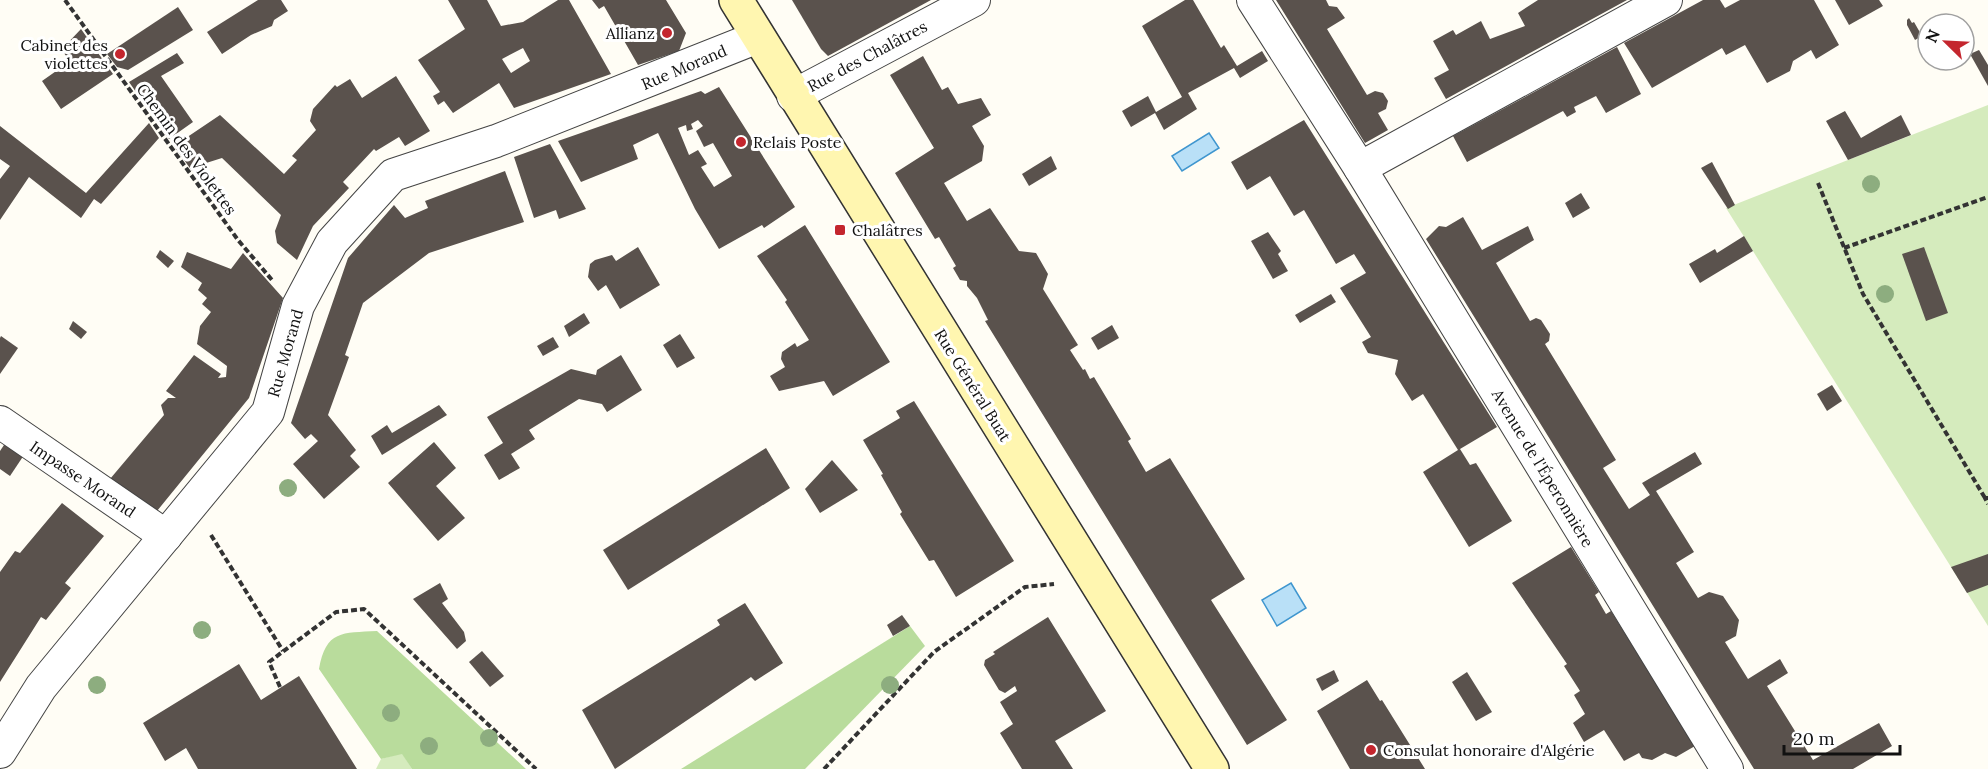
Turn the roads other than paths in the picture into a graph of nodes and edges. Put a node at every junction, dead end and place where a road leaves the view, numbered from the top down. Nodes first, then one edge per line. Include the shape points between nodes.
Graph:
1 (736, 0) edge
2 (974, 0) edge
3 (1253, 0) edge
4 (1666, 0) edge
5 (758, 37) junction
6 (793, 96) junction
7 (1360, 168) junction
8 (0, 422) edge
9 (166, 536) junction
10 (0, 752) edge
11 (1212, 769) edge
12 (1727, 769) edge

1 - 5 main road, Rue Général Buat
2 - 6 street, Rue des Chalâtres
3 - 7 street, Avenue de l'Éperonnière
4 - 7 street
5 - 6 main road, Rue Général Buat
5 - 9 street, Rue Morand via 496,141 393,175 332,242 298,306 268,412
6 - 11 main road, Rue Général Buat
7 - 12 street, Avenue de l'Éperonnière
8 - 9 street, Impasse Morand
9 - 10 street, Rue Morand via 41,687

